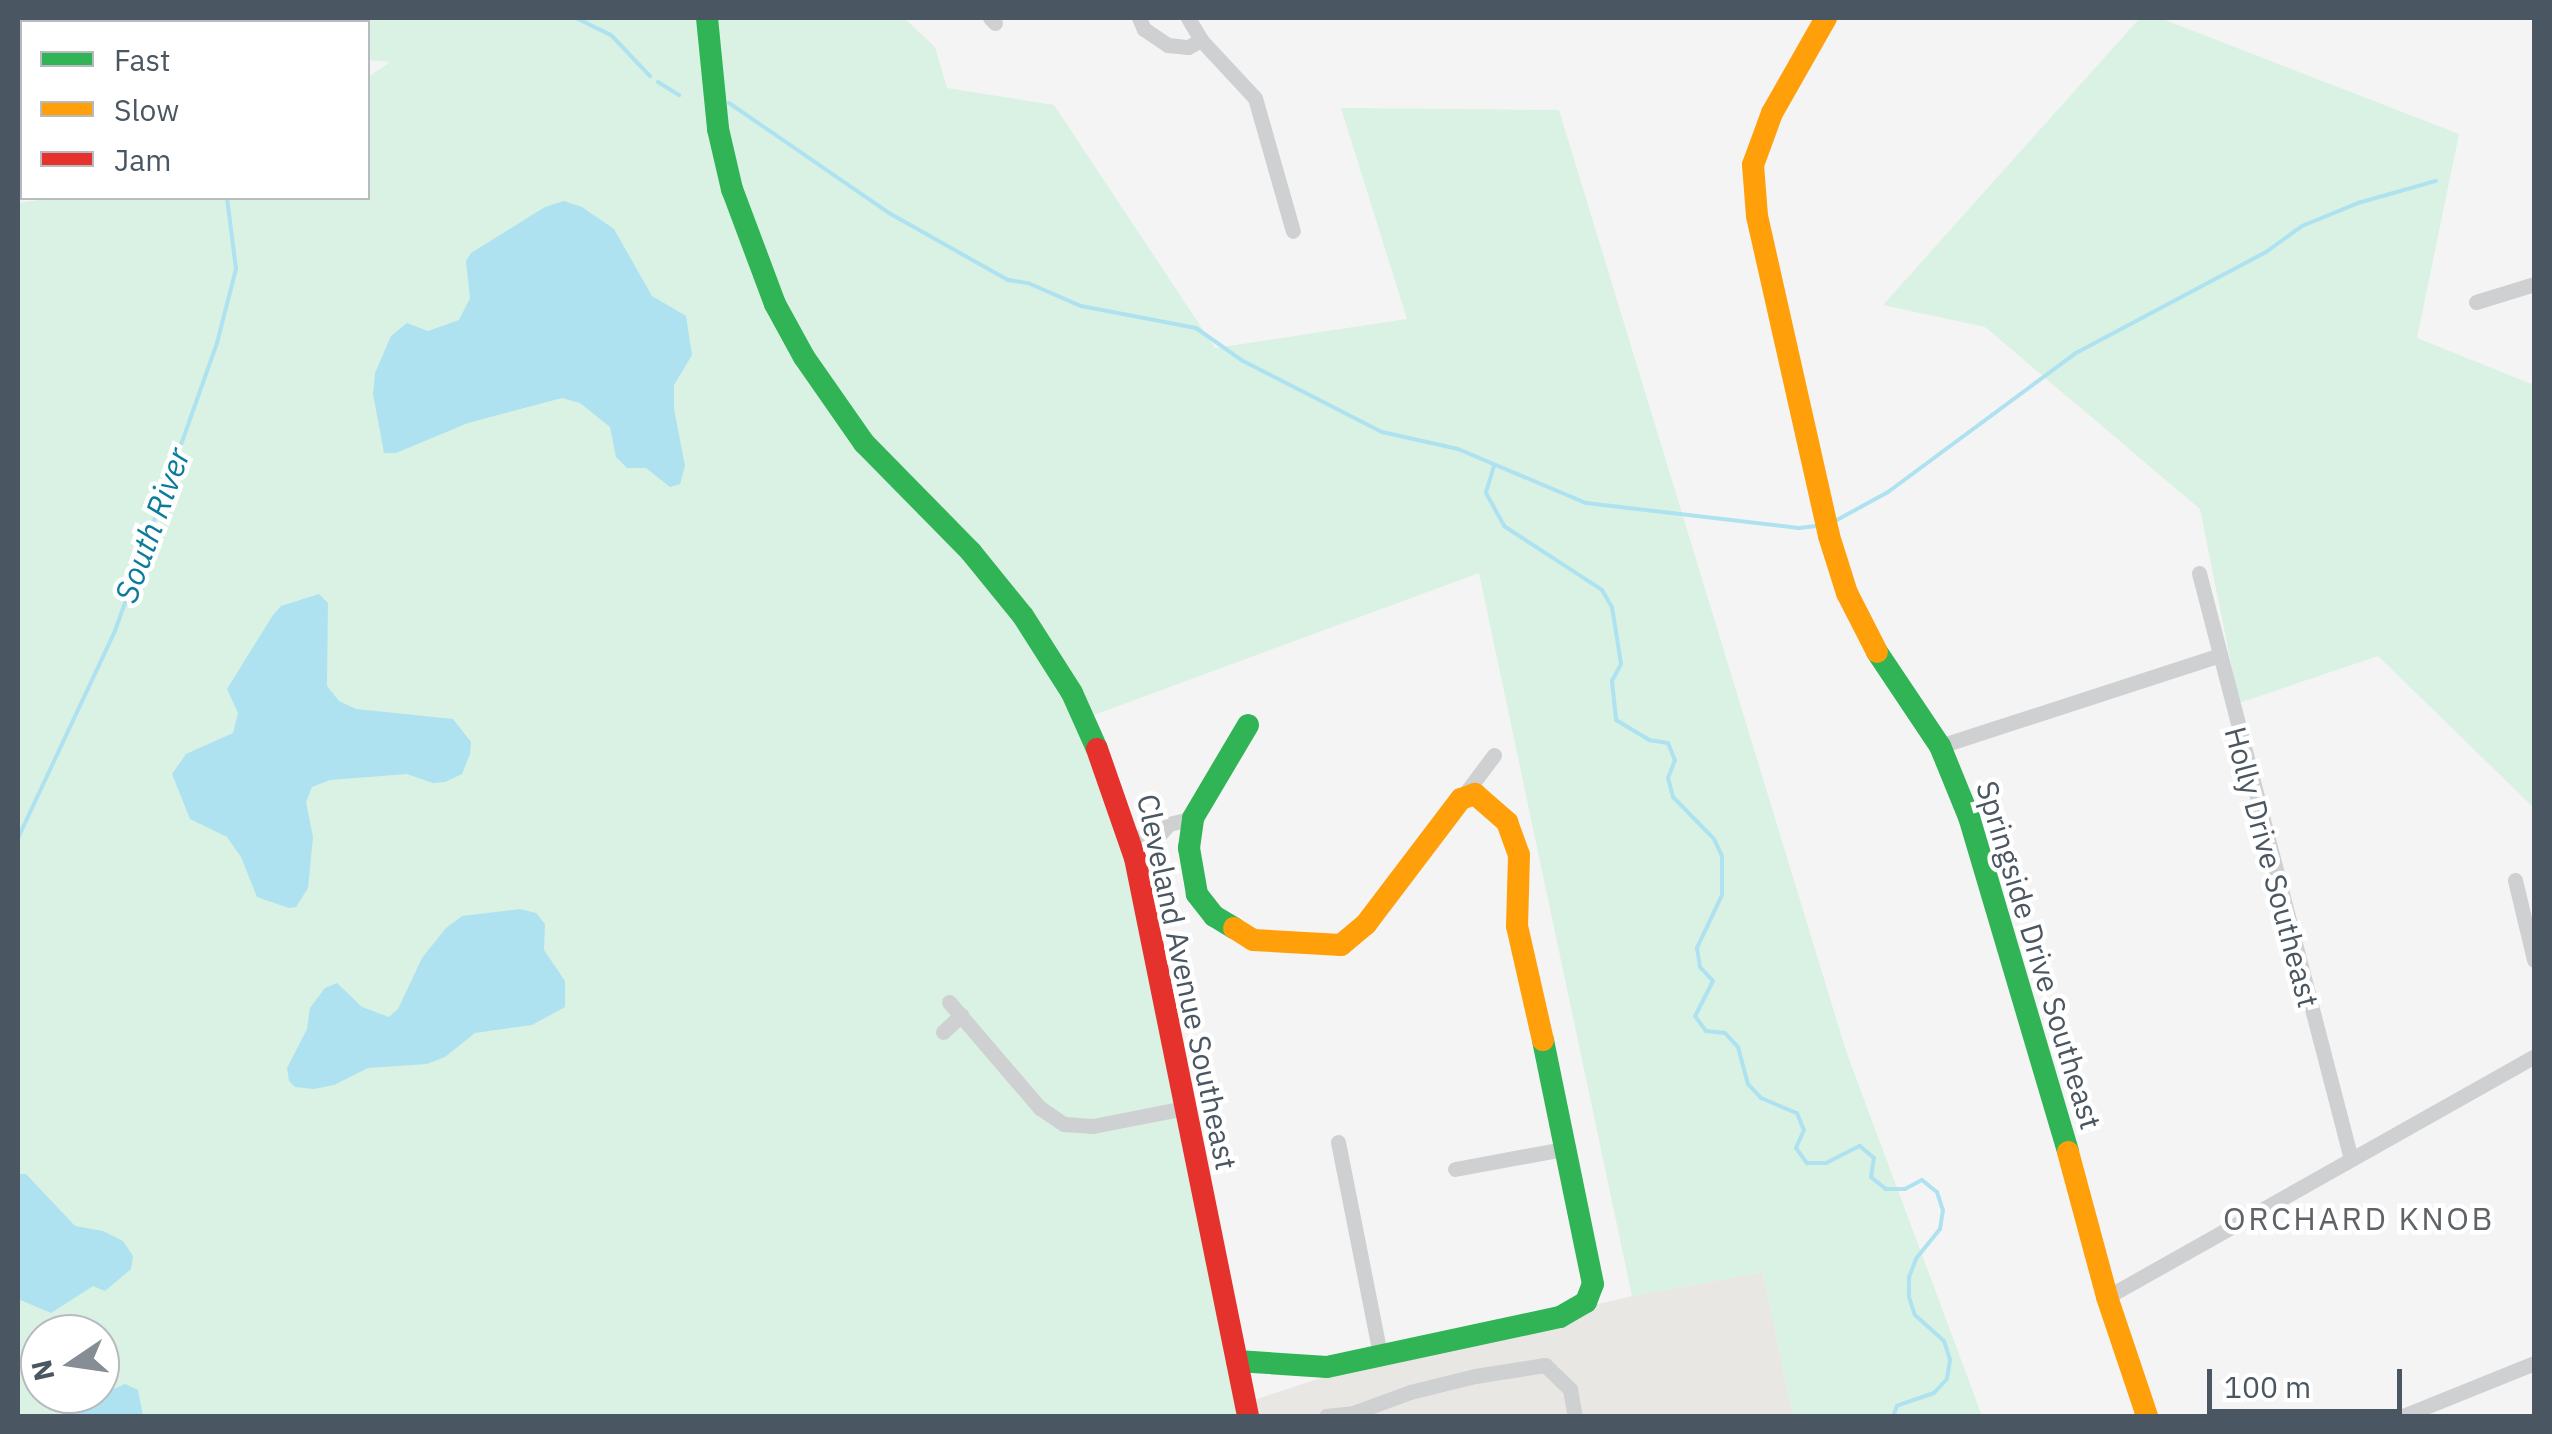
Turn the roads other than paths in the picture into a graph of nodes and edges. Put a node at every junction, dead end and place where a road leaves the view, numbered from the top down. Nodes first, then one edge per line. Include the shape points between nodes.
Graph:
1 (707, 18) edge
2 (1139, 18) edge
3 (1188, 18) edge
4 (1826, 18) edge
5 (1201, 40) junction
6 (1293, 231) dead end
7 (2534, 284) edge
8 (2476, 302) dead end
9 (2199, 573) dead end
10 (2217, 656) junction
11 (1248, 725) dead end
12 (1940, 746) junction
13 (1494, 755) dead end
14 (1461, 799) junction
15 (1193, 818) junction
16 (1160, 834) junction
17 (1129, 839) junction
18 (1190, 848) junction
19 (2515, 880) dead end
20 (2534, 960) edge
21 (949, 1002) dead end
22 (961, 1016) junction
23 (943, 1032) dead end
24 (2534, 1056) edge
25 (1185, 1108) junction
26 (1338, 1142) dead end
27 (1568, 1148) junction
28 (2350, 1158) junction
29 (1454, 1168) dead end
30 (2107, 1297) junction
31 (1380, 1355) junction
32 (1237, 1361) junction
33 (2534, 1363) edge
34 (1363, 1413) edge
35 (1248, 1416) edge
36 (1326, 1416) edge
37 (1575, 1416) edge
38 (2147, 1416) edge
39 (2403, 1416) edge

1 - 17 street, Cleveland Avenue Southeast via 715,112 732,189 774,304 864,443 971,552 1050,655 1112,783
2 - 5 street via 1168,45
3 - 5 street
4 - 12 street, Springside Drive Southeast via 1759,141 1753,165 1757,216 1847,594
5 - 6 street via 1255,98
7 - 8 street
9 - 10 street, Holly Drive Southeast
10 - 12 street
10 - 28 street, Holly Drive Southeast
11 - 15 street
12 - 30 street, Springside Drive Southeast via 1998,904
13 - 14 street
14 - 18 street via 1366,924 1340,945 1276,944 1235,932 1197,894
14 - 27 street via 1474,794 1507,822 1520,854 1517,926
15 - 16 street via 1169,824
15 - 18 street
16 - 17 street
16 - 18 street via 1178,848
17 - 25 street, Cleveland Avenue Southeast
19 - 20 street
21 - 22 street
22 - 23 street
22 - 25 street via 1040,1108 1064,1124 1093,1126
24 - 28 street
25 - 32 street, Cleveland Avenue Southeast
26 - 31 street
27 - 29 street
27 - 31 street via 1593,1284 1586,1302 1560,1317
28 - 30 street
30 - 38 street, Springside Drive Southeast
31 - 32 street via 1328,1367
32 - 35 street, Cleveland Avenue Southeast
33 - 39 street
34 - 36 street
34 - 37 street via 1426,1388 1544,1366 1570,1390

